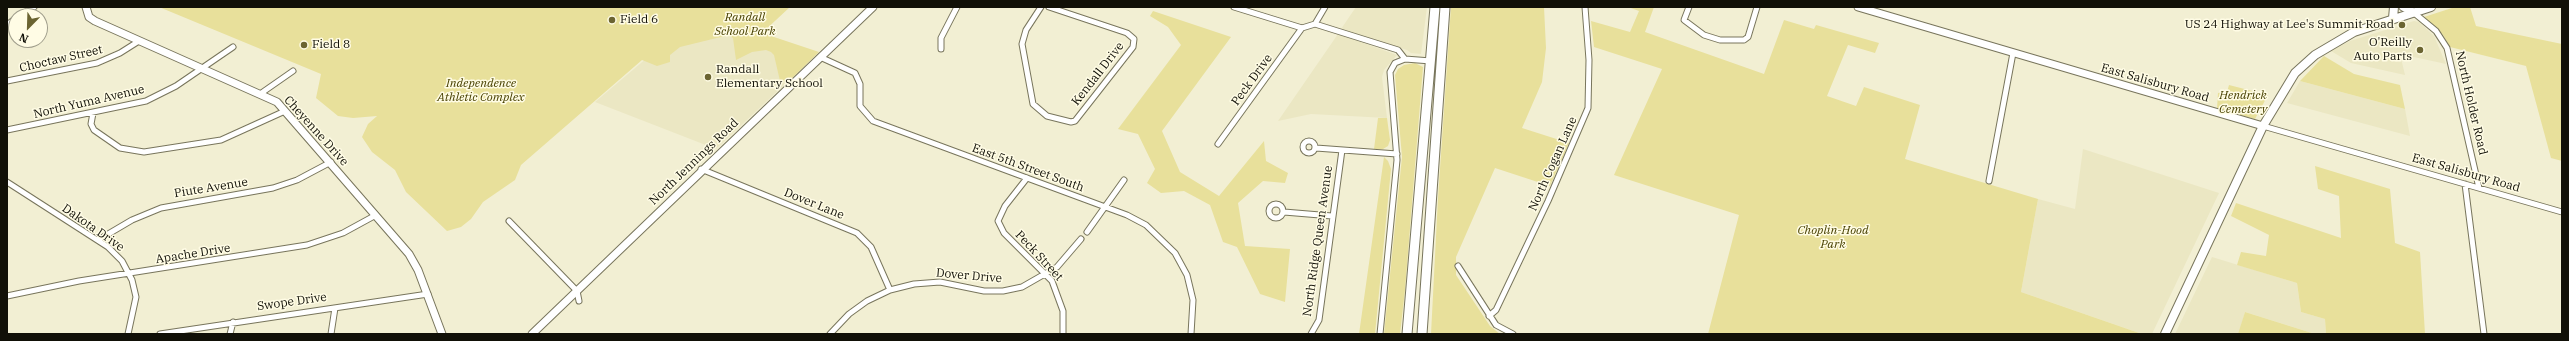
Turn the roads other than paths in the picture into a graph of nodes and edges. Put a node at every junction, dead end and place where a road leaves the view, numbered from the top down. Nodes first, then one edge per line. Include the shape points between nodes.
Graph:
1 (86, 7) edge
2 (873, 7) edge
3 (957, 7) edge
4 (1041, 7) edge
5 (1049, 7) edge
6 (1234, 7) edge
7 (1325, 7) edge
8 (1435, 7) edge
9 (1445, 7) edge
10 (1585, 7) edge
11 (1689, 7) edge
12 (1757, 7) edge
13 (1858, 7) edge
14 (2394, 7) edge
15 (2403, 7) edge
16 (2431, 7) edge
17 (2410, 10) edge
18 (2393, 18) junction
19 (1315, 24) junction
20 (1302, 28) junction
21 (138, 41) junction
22 (233, 47) dead end
23 (941, 49) dead end
24 (2013, 52) junction
25 (820, 57) junction
26 (1405, 59) junction
27 (1431, 61) junction
28 (202, 68) junction
29 (293, 71) dead end
30 (7, 81) edge
31 (260, 94) junction
32 (285, 110) junction
33 (93, 113) junction
34 (2263, 126) junction
35 (7, 130) edge
36 (1218, 144) dead end
37 (1316, 148) dead end
38 (1342, 150) junction
39 (1397, 154) junction
40 (331, 162) junction
41 (701, 169) junction
42 (1027, 178) junction
43 (1124, 180) dead end
44 (7, 182) edge
45 (1989, 182) dead end
46 (2465, 184) junction
47 (2479, 188) junction
48 (1106, 207) junction
49 (1284, 212) dead end
50 (2562, 212) edge
51 (376, 215) junction
52 (1332, 216) junction
53 (509, 221) dead end
54 (1086, 232) dead end
55 (1080, 239) dead end
56 (98, 240) junction
57 (1458, 266) dead end
58 (129, 273) junction
59 (1045, 275) junction
60 (890, 290) junction
61 (577, 291) junction
62 (428, 294) junction
63 (7, 296) edge
64 (579, 301) dead end
65 (335, 308) junction
66 (1489, 316) junction
67 (233, 322) junction
68 (128, 334) edge
69 (160, 334) edge
70 (230, 334) edge
71 (331, 334) edge
72 (442, 334) edge
73 (532, 334) edge
74 (830, 334) edge
75 (1063, 334) edge
76 (1190, 334) edge
77 (1311, 334) edge
78 (1380, 334) edge
79 (1407, 334) edge
80 (1423, 334) edge
81 (1513, 334) edge
82 (2165, 334) edge
83 (2484, 334) edge

1 - 21 street, Cheyenne Drive via 89,17 95,21
2 - 25 street, North Jennings Road
3 - 23 street via 941,38
4 - 5 street, Kendall Drive via 1026,30 1022,44 1033,104 1047,116 1065,122 1074,120 1133,47 1134,39 1127,33
6 - 20 street
7 - 19 street
8 - 27 highway
9 - 80 highway
10 - 66 street, North Cogan Lane via 1589,60 1588,108 1548,201 1496,310
11 - 12 street via 1684,20 1704,35 1720,40 1744,40 1748,37
13 - 24 street, East Salisbury Road
14 - 18 main road
15 - 17 street
16 - 17 main road
17 - 18 main road
17 - 47 street, North Holder Road via 2436,31 2447,48
18 - 34 main road via 2348,35 2304,64 2284,89
19 - 20 street
19 - 26 street via 1398,50
20 - 36 street, Peck Drive
21 - 28 street, Cheyenne Drive
21 - 30 street, Choctaw Street via 120,53 97,62
22 - 28 street, North Yuma Avenue
24 - 34 street, East Salisbury Road
24 - 45 street
25 - 41 street, North Jennings Road
25 - 42 street, East 5th Street South via 855,73 860,84 860,106 873,121
26 - 27 street
26 - 39 street via 1395,63 1390,72
27 - 79 highway
28 - 31 street, Cheyenne Drive
28 - 33 street, North Yuma Avenue via 176,86 151,98
29 - 31 street
31 - 32 street, Cheyenne Drive via 277,102
32 - 33 street via 220,140 144,152 120,148 101,136 92,127
32 - 40 street, Cheyenne Drive
33 - 35 street, North Yuma Avenue
34 - 46 street, East Salisbury Road
34 - 82 main road
37 - 38 street
38 - 39 street
38 - 52 street, North Ridge Queen Avenue
39 - 78 street
40 - 51 street, Cheyenne Drive
40 - 56 street, Piute Avenue via 297,180 273,188 161,208 132,220
41 - 60 street, Dover Lane via 857,233 871,247
41 - 61 street, North Jennings Road
42 - 48 street, East 5th Street South
42 - 59 street, Peck Street via 1004,206 998,221 1004,233
43 - 48 street
44 - 56 street, Dakota Drive
46 - 47 street, East Salisbury Road
46 - 83 street
47 - 50 street, East Salisbury Road
48 - 54 street
48 - 76 street, East 5th Street South via 1146,225 1175,253 1187,275 1193,300
49 - 52 street
51 - 58 street, Apache Drive via 343,233 307,245
51 - 62 street, Cheyenne Drive via 408,254
52 - 77 street, North Ridge Queen Avenue via 1319,320
53 - 61 street
55 - 59 street, Dover Drive via 1068,257
56 - 58 street, Dakota Drive via 116,254
57 - 66 street
58 - 63 street, Apache Drive via 79,280
58 - 68 street, Dakota Drive via 136,297
59 - 60 street, Dover Drive via 1022,287 1003,291 940,282 914,284
59 - 75 street, Peck Street via 1057,290 1063,312
60 - 74 street, Dover Drive via 867,301 849,314
61 - 64 street
61 - 73 street, North Jennings Road
62 - 65 street, Swope Drive
62 - 72 street, Cheyenne Drive
65 - 67 street, Swope Drive
65 - 71 street
66 - 81 street via 1496,325
67 - 69 street, Swope Drive
67 - 70 street

